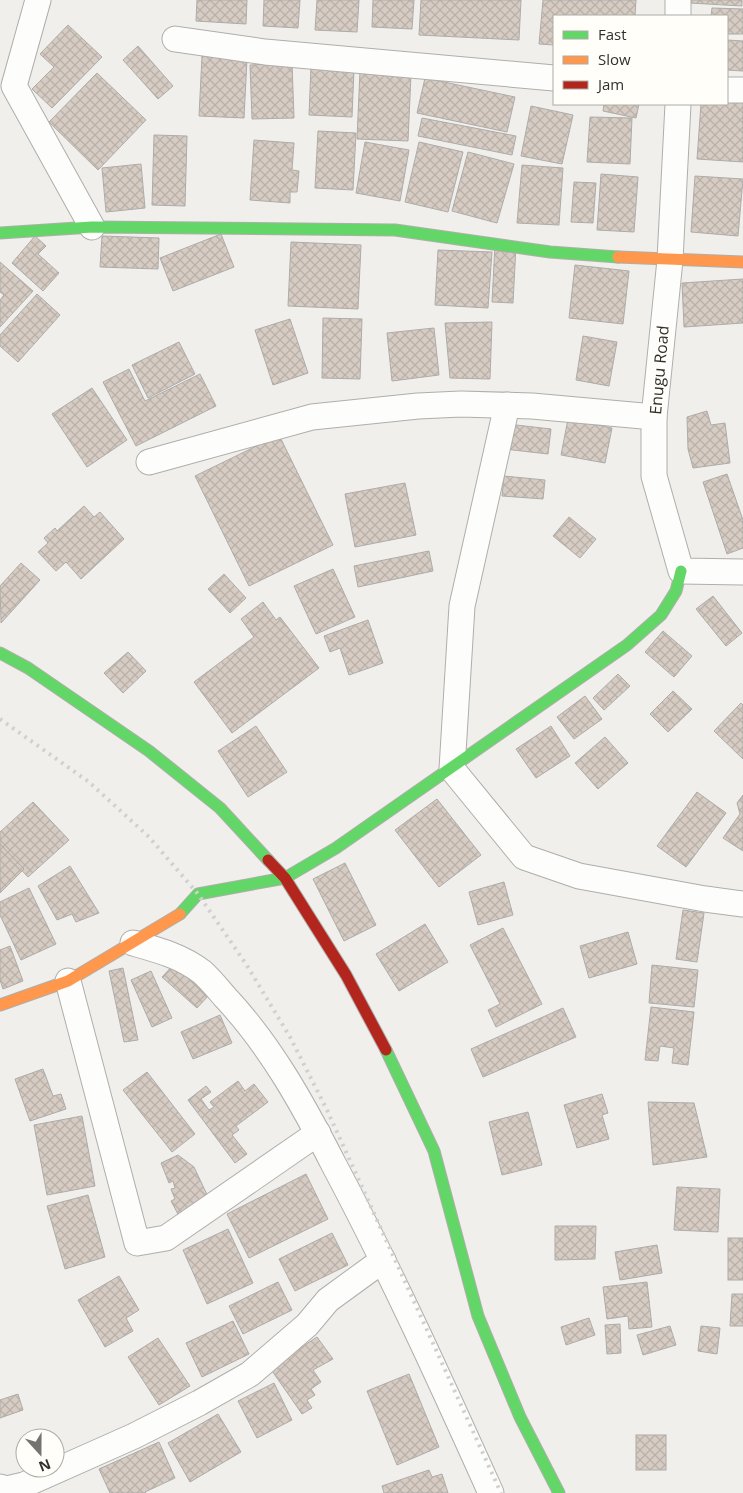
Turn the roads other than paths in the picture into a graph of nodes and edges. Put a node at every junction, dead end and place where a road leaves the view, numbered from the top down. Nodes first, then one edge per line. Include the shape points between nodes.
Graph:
1 (38, 0) edge
2 (678, 0) edge
3 (678, 15) edge
4 (175, 39) dead end
5 (553, 78) edge
6 (7, 81) edge
7 (728, 90) edge
8 (743, 90) edge
9 (678, 105) edge
10 (92, 227) junction
11 (0, 233) edge
12 (670, 260) junction
13 (743, 262) edge
14 (507, 405) junction
15 (654, 418) junction
16 (149, 462) dead end
17 (680, 571) junction
18 (743, 572) edge
19 (0, 653) edge
20 (452, 769) junction
21 (285, 878) junction
22 (743, 904) edge
23 (133, 943) junction
24 (68, 982) junction
25 (0, 1005) edge
26 (318, 1133) junction
27 (383, 1260) junction
28 (0, 1487) edge
29 (491, 1493) edge
30 (559, 1493) edge

1 - 6 street
2 - 3 street
4 - 5 street via 265,52
6 - 10 street
7 - 8 street
9 - 12 street, Enugu Road
10 - 11 street
10 - 12 street via 395,230 550,252
12 - 13 street
12 - 15 street, Enugu Road
14 - 15 street
14 - 16 street via 418,406 312,417
14 - 20 street via 462,606
15 - 17 street, Enugu Road via 654,476
17 - 18 street
17 - 20 street via 676,591 661,616 627,645
19 - 21 street via 28,668 149,751 220,808
20 - 21 street via 336,848
20 - 22 street via 524,856 579,876
21 - 23 street via 198,894 180,914
21 - 30 street via 346,975 397,1071 434,1151 478,1316 520,1417
23 - 24 street
23 - 26 street via 184,960 203,974 238,1010 281,1070
24 - 25 street
24 - 26 street via 137,1242 166,1238
26 - 27 street
27 - 28 street via 328,1300 307,1325 250,1374 134,1436 24,1485 7,1489
27 - 29 street

